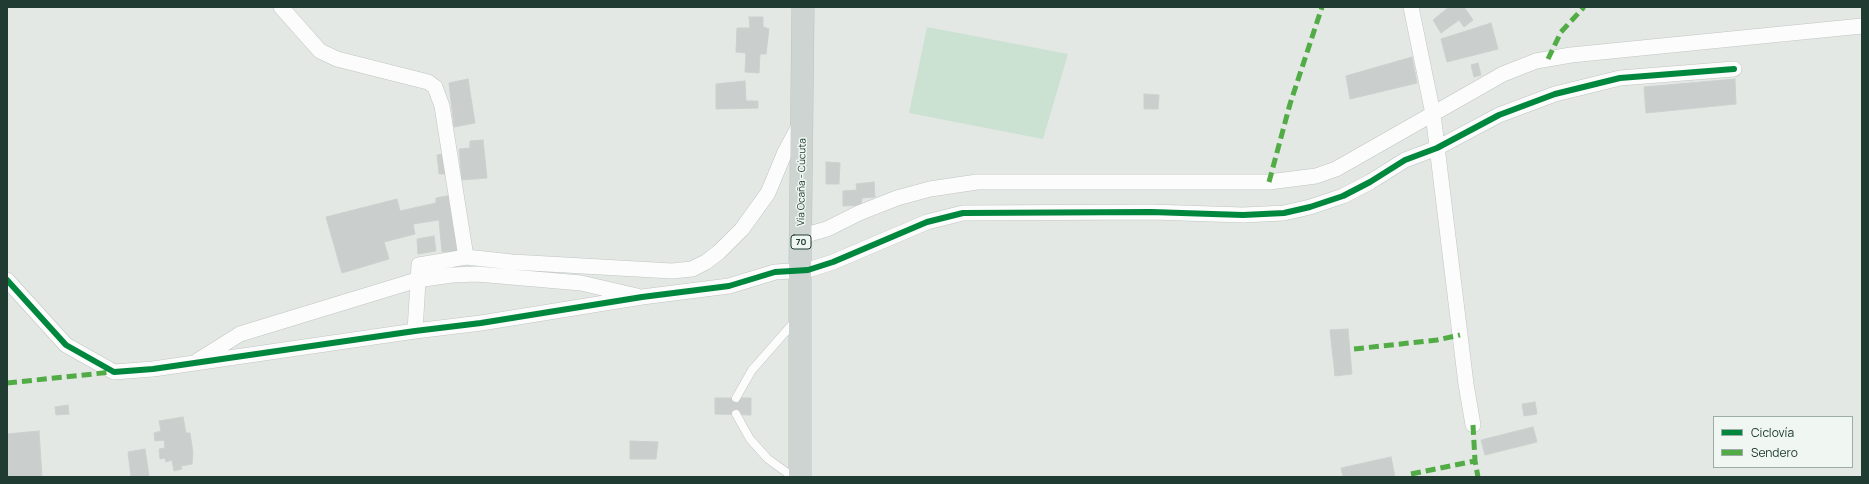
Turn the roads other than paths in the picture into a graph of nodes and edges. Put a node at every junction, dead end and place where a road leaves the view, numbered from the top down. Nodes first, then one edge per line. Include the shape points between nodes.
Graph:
1 (281, 7) edge
2 (803, 7) edge
3 (1411, 7) edge
4 (1862, 26) edge
5 (1734, 69) dead end
6 (1433, 114) junction
7 (803, 120) junction
8 (1437, 148) junction
9 (802, 236) junction
10 (466, 257) junction
11 (800, 270) junction
12 (7, 280) edge
13 (417, 280) junction
14 (642, 297) junction
15 (800, 315) junction
16 (415, 331) junction
17 (192, 364) junction
18 (736, 398) dead end
19 (736, 414) dead end
20 (1473, 425) dead end
21 (793, 477) edge
22 (800, 477) edge

1 - 10 street via 320,51 337,60 428,82 435,87 442,106
2 - 7 main road, Vía Ocaña - Cúcuta / 70
3 - 6 street
4 - 6 street via 1571,55 1536,61 1502,74
5 - 8 street via 1620,78 1555,94 1499,115
6 - 8 street
6 - 9 street via 1336,169 1316,176 1269,182 977,182 930,189 897,198 858,213 827,229
7 - 9 main road, Vía Ocaña - Cúcuta / 70
7 - 10 street via 768,193 742,229 719,252 692,269 672,271
8 - 11 street via 1405,160 1343,196 1284,213 963,213 926,222 834,262
8 - 20 street
9 - 11 main road, Vía Ocaña - Cúcuta / 70
10 - 13 street via 419,265
11 - 14 street via 775,272 729,286
11 - 15 main road, Vía Ocaña - Cúcuta / 70
12 - 17 street via 66,345 114,372
13 - 14 street via 477,274 581,283
13 - 16 street
13 - 17 street via 240,334
14 - 16 street
15 - 18 lane via 752,370
15 - 22 main road, Vía Ocaña - Cúcuta / 70
16 - 17 street
19 - 21 lane via 750,439 768,458

